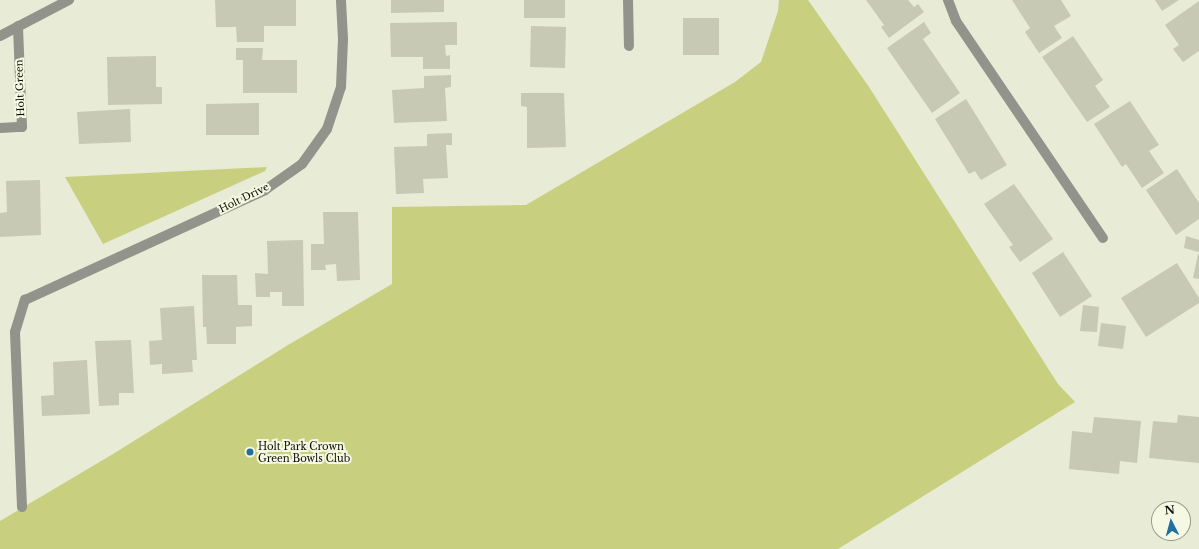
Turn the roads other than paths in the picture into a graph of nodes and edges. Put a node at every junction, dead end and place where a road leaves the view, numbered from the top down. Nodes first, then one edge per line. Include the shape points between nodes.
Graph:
1 (69, 0) edge
2 (341, 0) edge
3 (628, 0) edge
4 (948, 0) edge
5 (18, 26) junction
6 (0, 36) edge
7 (629, 46) dead end
8 (0, 128) edge
9 (1103, 238) dead end
10 (22, 507) dead end

1 - 5 street
2 - 10 street, Holt Drive via 343,39 340,87 327,128 302,164 265,190 25,300 15,332
3 - 7 street
4 - 9 street via 956,21
5 - 6 street
5 - 8 street, Holt Green via 22,127

